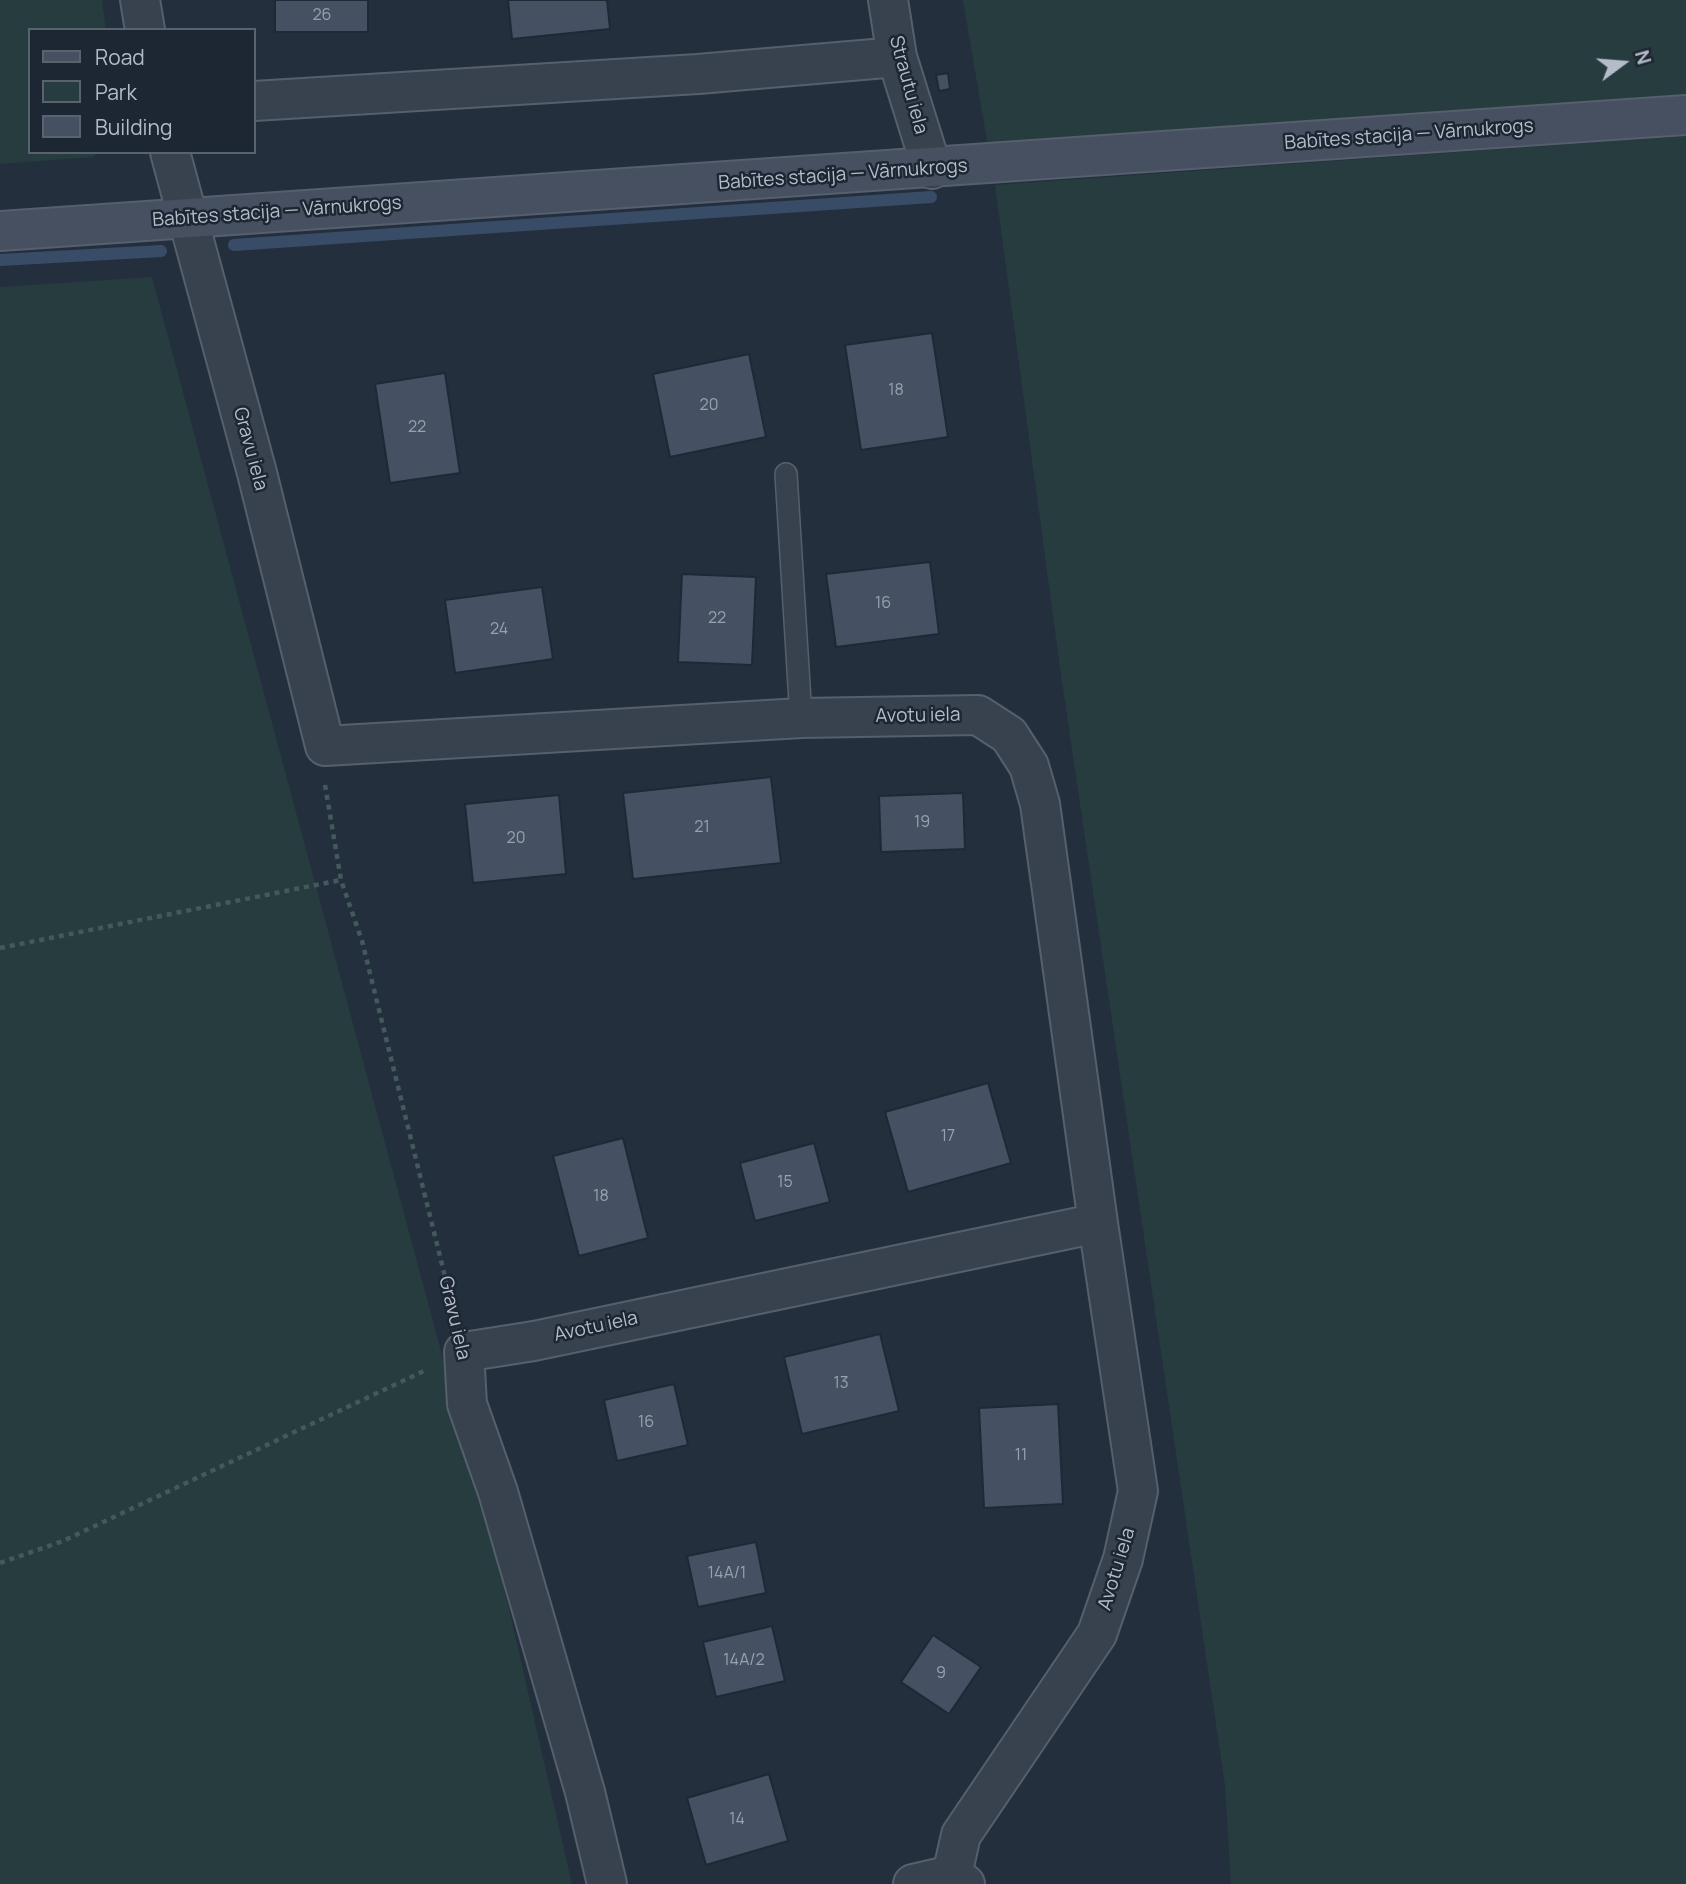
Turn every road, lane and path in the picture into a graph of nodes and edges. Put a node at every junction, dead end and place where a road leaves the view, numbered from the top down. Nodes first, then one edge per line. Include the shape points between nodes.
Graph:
1 (140, 0) edge
2 (888, 0) edge
3 (145, 28) edge
4 (897, 57) junction
5 (256, 101) edge
6 (1686, 115) edge
7 (170, 154) edge
8 (932, 169) junction
9 (186, 218) junction
10 (0, 231) edge
11 (786, 474) dead end
12 (801, 718) junction
13 (325, 747) junction
14 (341, 880) junction
15 (0, 948) edge
16 (1098, 1223) junction
17 (464, 1352) junction
18 (0, 1563) edge
19 (959, 1879) edge
20 (607, 1884) edge
21 (913, 1884) edge

1 - 3 street
2 - 4 street, Strautu iela
4 - 5 street
4 - 8 street, Strautu iela
6 - 8 main road, Babītes stacija — Vārnukrogs
7 - 9 street, Gravu iela
8 - 9 main road, Babītes stacija — Vārnukrogs
9 - 10 main road, Babītes stacija — Vārnukrogs
9 - 13 street, Gravu iela via 257,473
11 - 12 lane
12 - 13 street, Avotu iela
12 - 16 street, Avotu iela via 978,715 1009,735 1029,766 1040,804
13 - 14 path, Gravu iela via 324,795
14 - 15 path
14 - 17 path, Gravu iela via 362,941
16 - 17 street, Avotu iela
16 - 19 street, Avotu iela via 1138,1491 1123,1559 1097,1634 961,1835
17 - 18 path via 63,1541
17 - 20 street, Gravu iela via 467,1404 502,1505
19 - 21 street, Avotu iela

